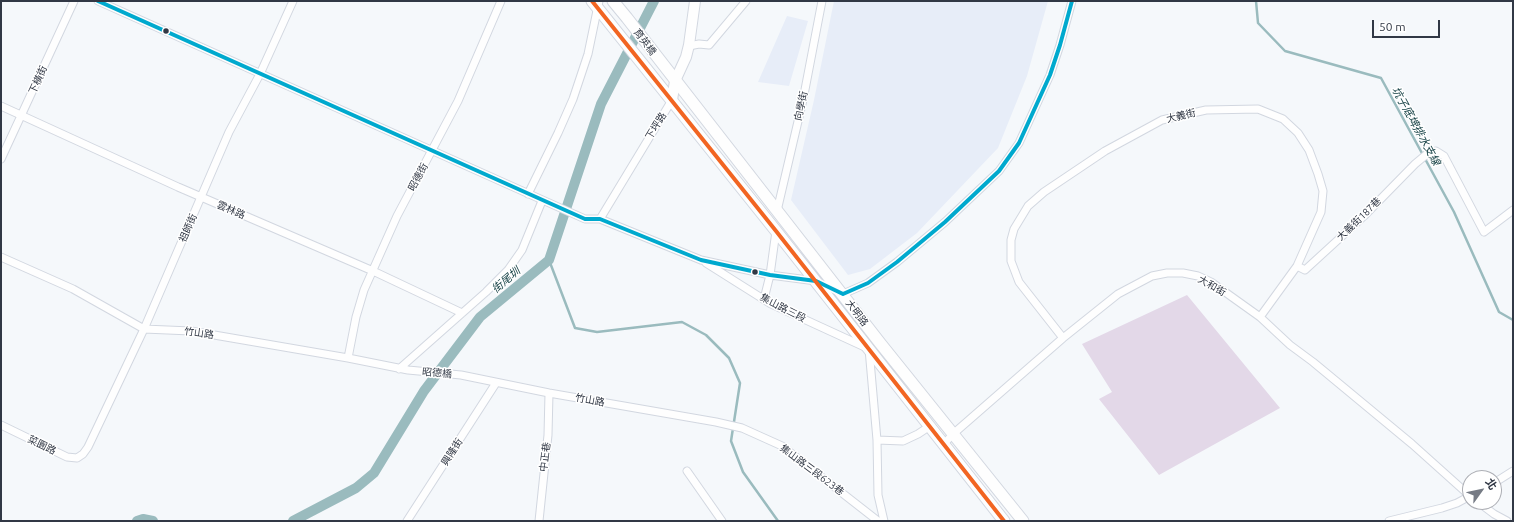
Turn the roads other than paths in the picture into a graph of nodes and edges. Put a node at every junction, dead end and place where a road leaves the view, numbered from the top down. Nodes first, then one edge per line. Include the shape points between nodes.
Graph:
1 (74, 1) edge
2 (98, 1) edge
3 (293, 1) edge
4 (501, 1) edge
5 (612, 1) edge
6 (695, 1) edge
7 (746, 1) edge
8 (822, 1) edge
9 (1072, 1) edge
10 (596, 3) edge
11 (689, 46) junction
12 (664, 66) joint
13 (260, 74) junction
14 (653, 77) joint
15 (675, 81) junction
16 (672, 100) junction
17 (1, 106) edge
18 (21, 116) junction
19 (432, 151) junction
20 (1, 159) edge
21 (528, 194) junction
22 (202, 197) junction
23 (542, 201) junction
24 (1513, 210) edge
25 (777, 211) junction
26 (600, 219) junction
27 (776, 230) junction
28 (1, 257) edge
29 (701, 260) junction
30 (1297, 266) junction
31 (373, 271) junction
32 (770, 275) junction
33 (816, 281) junction
34 (843, 294) junction
35 (764, 299) junction
36 (462, 313) junction
37 (1260, 317) junction
38 (144, 329) junction
39 (1062, 338) junction
40 (880, 343) junction
41 (869, 350) junction
42 (348, 358) junction
43 (399, 369) junction
44 (412, 371) joint
45 (461, 375) joint
46 (496, 383) junction
47 (549, 393) junction
48 (1, 425) edge
49 (930, 426) junction
50 (742, 428) joint
51 (953, 434) junction
52 (877, 440) junction
53 (943, 445) junction
54 (83, 454) joint
55 (687, 471) dead end
56 (1513, 471) edge
57 (1502, 478) edge
58 (1462, 489) edge
59 (1462, 500) edge
60 (1489, 510) edge
61 (407, 521) edge
62 (539, 521) edge
63 (722, 521) edge
64 (878, 521) edge
65 (884, 521) edge
66 (1004, 521) edge
67 (1023, 521) edge
68 (1389, 521) edge
69 (1506, 521) edge

1 - 18 street, 下橫街
2 - 13 street
3 - 13 street, 祖師街
4 - 19 street, 昭德街 via 458,101
5 - 12 main road, 育英橋
6 - 11 street, 下坪路
7 - 11 street via 709,45
8 - 25 street, 向學街 via 803,100
9 - 34 street via 1050,75 1019,143 999,171 945,222 897,262 868,283
10 - 14 main road, 育英橋
10 - 21 street via 588,54 573,99
11 - 15 street, 下坪路
12 - 15 main road, 大明路
13 - 19 street
13 - 22 street, 祖師街 via 229,132
14 - 16 main road, 大明路
15 - 16 street, 下坪路
15 - 25 main road, 大明路
16 - 26 street, 下坪路
16 - 27 main road, 大明路
17 - 18 street, 雲林路
18 - 20 street, 下橫街
18 - 22 street, 雲林路
19 - 21 street
19 - 31 street, 昭德街 via 397,216
21 - 23 street
22 - 31 street, 雲林路
22 - 38 street, 祖師街
23 - 26 street, 集山路三段 via 585,219
23 - 36 street via 522,250 508,270
24 - 30 street, 大義街187巷 via 1484,232 1444,156 1436,151 1419,160 1364,216 1305,270
25 - 34 main road, 大明路
26 - 29 street, 集山路三段
27 - 32 street
27 - 33 main road, 大明路
28 - 38 street, 竹山路 via 73,289
29 - 32 street, 集山路三段
29 - 35 street, 集山路三段
30 - 37 street, 大義街
30 - 39 street, 大義街 via 1321,212 1323,191 1309,150 1298,133 1283,119 1258,109 1206,110 1162,120 1105,151 1044,192 1028,206 1014,229 1010,240 1011,261 1019,282
31 - 36 street, 雲林路
31 - 42 street, 昭德街 via 356,317
32 - 33 street, 集山路三段
32 - 35 street
33 - 34 street, 集山路三段
33 - 41 main road, 大明路
34 - 40 main road, 大明路
35 - 41 street, 集山路三段
36 - 43 street
37 - 39 street, 大和街 via 1205,279 1183,273 1167,273 1148,278 1118,294
37 - 58 street, 大和街
38 - 42 street, 竹山路 via 190,331
38 - 54 street, 祖師街
39 - 51 street, 大和街
40 - 41 street
40 - 51 main road, 大明路
41 - 49 main road, 大明路
41 - 52 street
42 - 43 street, 竹山路
43 - 44 street, 竹山路
44 - 45 street, 昭德橋
45 - 46 street, 竹山路
46 - 47 street, 竹山路
46 - 61 street, 興隆街
47 - 50 street, 竹山路
47 - 62 street, 中正巷 via 548,434
48 - 54 street, 菜園路 via 67,457 77,458
49 - 52 street via 903,441
49 - 53 main road, 大明路
50 - 64 street, 集山路三段623巷 via 782,446
51 - 53 street, 大和街
51 - 67 main road, 大明路
52 - 65 street via 878,495
53 - 66 main road, 大明路
55 - 63 street
56 - 57 street
59 - 68 street
60 - 69 street

